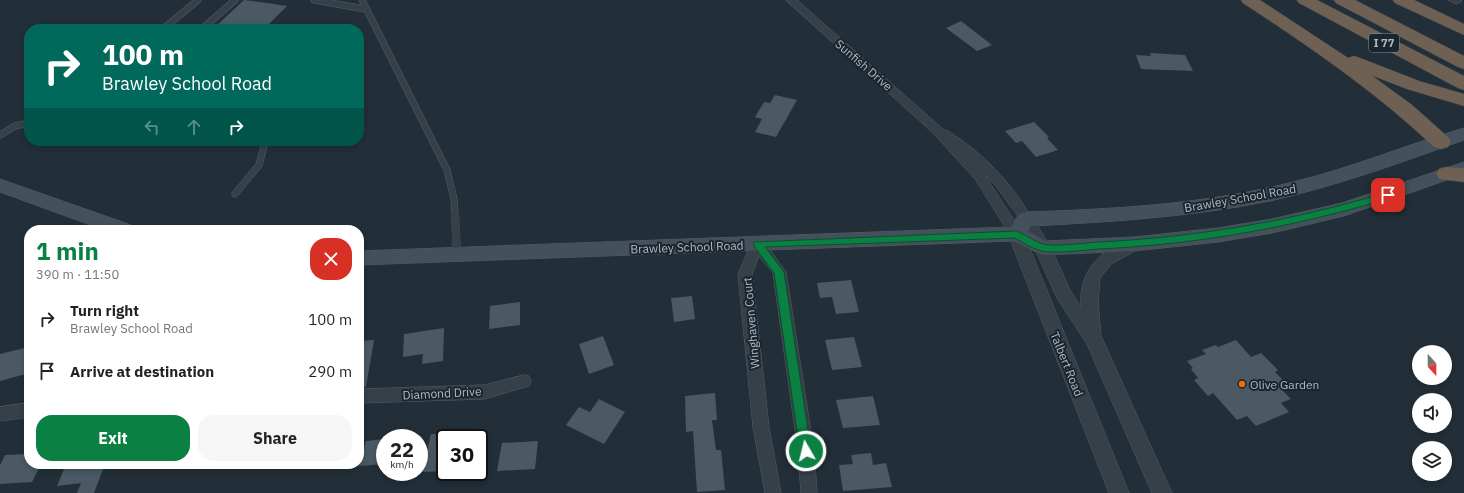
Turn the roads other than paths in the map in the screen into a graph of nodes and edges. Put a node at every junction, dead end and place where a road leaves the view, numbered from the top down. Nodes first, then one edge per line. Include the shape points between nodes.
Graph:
1 (198, 0) edge
2 (235, 0) edge
3 (314, 0) edge
4 (362, 0) edge
5 (791, 0) edge
6 (1249, 0) edge
7 (1305, 0) edge
8 (1342, 0) edge
9 (1400, 0) edge
10 (365, 9) junction
11 (169, 24) edge
12 (208, 24) edge
13 (1464, 29) edge
14 (1314, 42) junction
15 (1464, 63) edge
16 (1460, 94) edge
17 (24, 123) edge
18 (937, 130) junction
19 (1464, 134) edge
20 (0, 135) edge
21 (1441, 142) junction
22 (264, 146) edge
23 (1458, 172) edge
24 (0, 185) edge
25 (235, 194) dead end
26 (110, 225) edge
27 (1021, 227) junction
28 (758, 244) junction
29 (1134, 244) junction
30 (1043, 248) junction
31 (457, 255) junction
32 (364, 258) edge
33 (1094, 340) junction
34 (524, 382) dead end
35 (364, 396) edge
36 (24, 411) edge
37 (0, 414) edge
38 (1118, 490) edge
39 (773, 493) edge
40 (808, 493) edge
41 (1162, 493) edge

1 - 11 lane
2 - 12 lane
3 - 10 lane
4 - 10 lane
5 - 18 street, Sunfish Drive
6 - 14 highway
7 - 16 highway, I 77
8 - 15 highway, I 77
9 - 13 highway
10 - 31 lane via 447,170 454,199
14 - 16 highway via 1386,76
14 - 21 highway via 1405,109
17 - 20 lane
18 - 27 street, Sunfish Drive
18 - 27 street, Sunfish Drive via 961,143 1009,191
19 - 21 main road, Brawley School Road
21 - 27 main road, Brawley School Road via 1338,177 1248,199
22 - 25 lane via 259,165
23 - 29 main road, Brawley School Road via 1367,202 1302,219 1218,235
24 - 26 main road
27 - 28 main road, Brawley School Road
27 - 30 main road, Brawley School Road
27 - 38 street, Talbert Road
28 - 31 main road, Brawley School Road
28 - 39 street, Winghaven Court via 745,274 761,427
28 - 40 street via 779,272 806,451
29 - 30 main road, Brawley School Road
29 - 33 street via 1108,256 1092,278 1089,305
30 - 33 street via 1063,292
31 - 32 main road, Brawley School Road
33 - 41 street
34 - 35 street, Diamond Drive via 484,392
36 - 37 street

